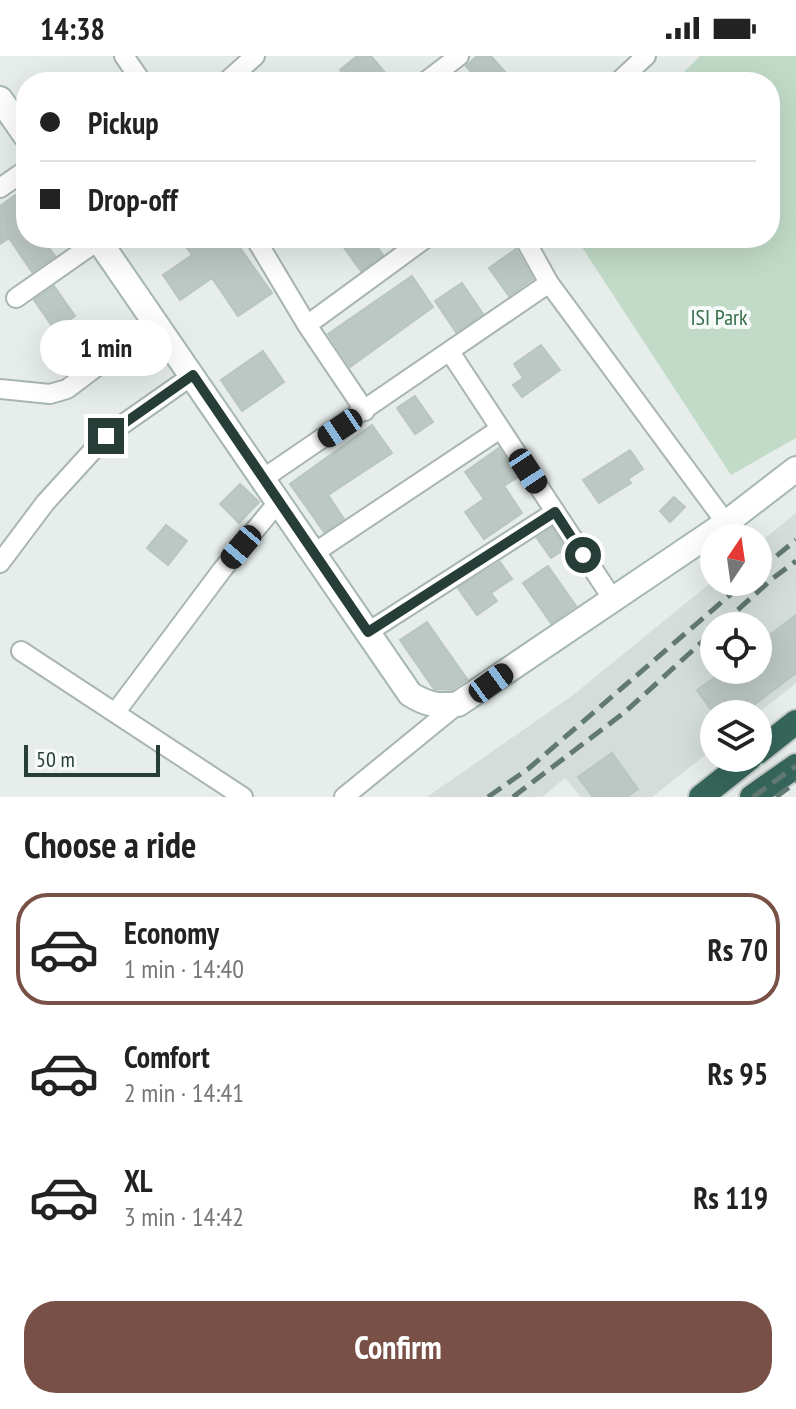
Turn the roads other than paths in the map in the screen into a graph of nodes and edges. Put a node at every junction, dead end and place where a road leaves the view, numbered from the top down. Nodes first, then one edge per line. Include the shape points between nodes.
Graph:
1 (255, 56) edge
2 (459, 56) edge
3 (646, 56) edge
4 (237, 72) edge
5 (438, 72) edge
6 (629, 72) edge
7 (0, 99) edge
8 (16, 122) edge
9 (85, 248) edge
10 (104, 248) edge
11 (261, 248) edge
12 (412, 248) edge
13 (530, 248) edge
14 (549, 283) junction
15 (16, 298) dead end
16 (156, 322) junction
17 (307, 325) junction
18 (450, 352) junction
19 (193, 375) junction
20 (0, 389) edge
21 (365, 411) junction
22 (500, 429) junction
23 (796, 469) edge
24 (264, 478) junction
25 (279, 501) junction
26 (555, 512) junction
27 (726, 523) junction
28 (314, 553) junction
29 (0, 563) edge
30 (612, 598) junction
31 (368, 632) junction
32 (21, 651) dead end
33 (458, 704) junction
34 (115, 713) junction
35 (796, 722) edge
36 (772, 741) edge
37 (796, 766) edge
38 (732, 772) edge
39 (243, 797) edge
40 (344, 797) edge
41 (701, 797) edge
42 (752, 797) edge

1 - 4 street
2 - 5 street
3 - 6 street
7 - 8 street
9 - 15 street
10 - 16 street
11 - 17 street
12 - 17 street
13 - 14 street
14 - 18 street
14 - 27 street
16 - 19 street
16 - 20 street via 67,389 50,394
17 - 21 street
18 - 21 street
18 - 22 street
19 - 24 street
19 - 29 street via 106,436
21 - 24 street
22 - 26 street
22 - 28 street
23 - 27 street
24 - 25 street
25 - 28 street
25 - 34 street
26 - 30 street
26 - 31 street
27 - 30 street
28 - 31 street
30 - 33 street
31 - 33 street via 410,694 433,705
32 - 34 street
33 - 40 street
34 - 39 street
35 - 36 highway
37 - 42 highway
38 - 41 highway

